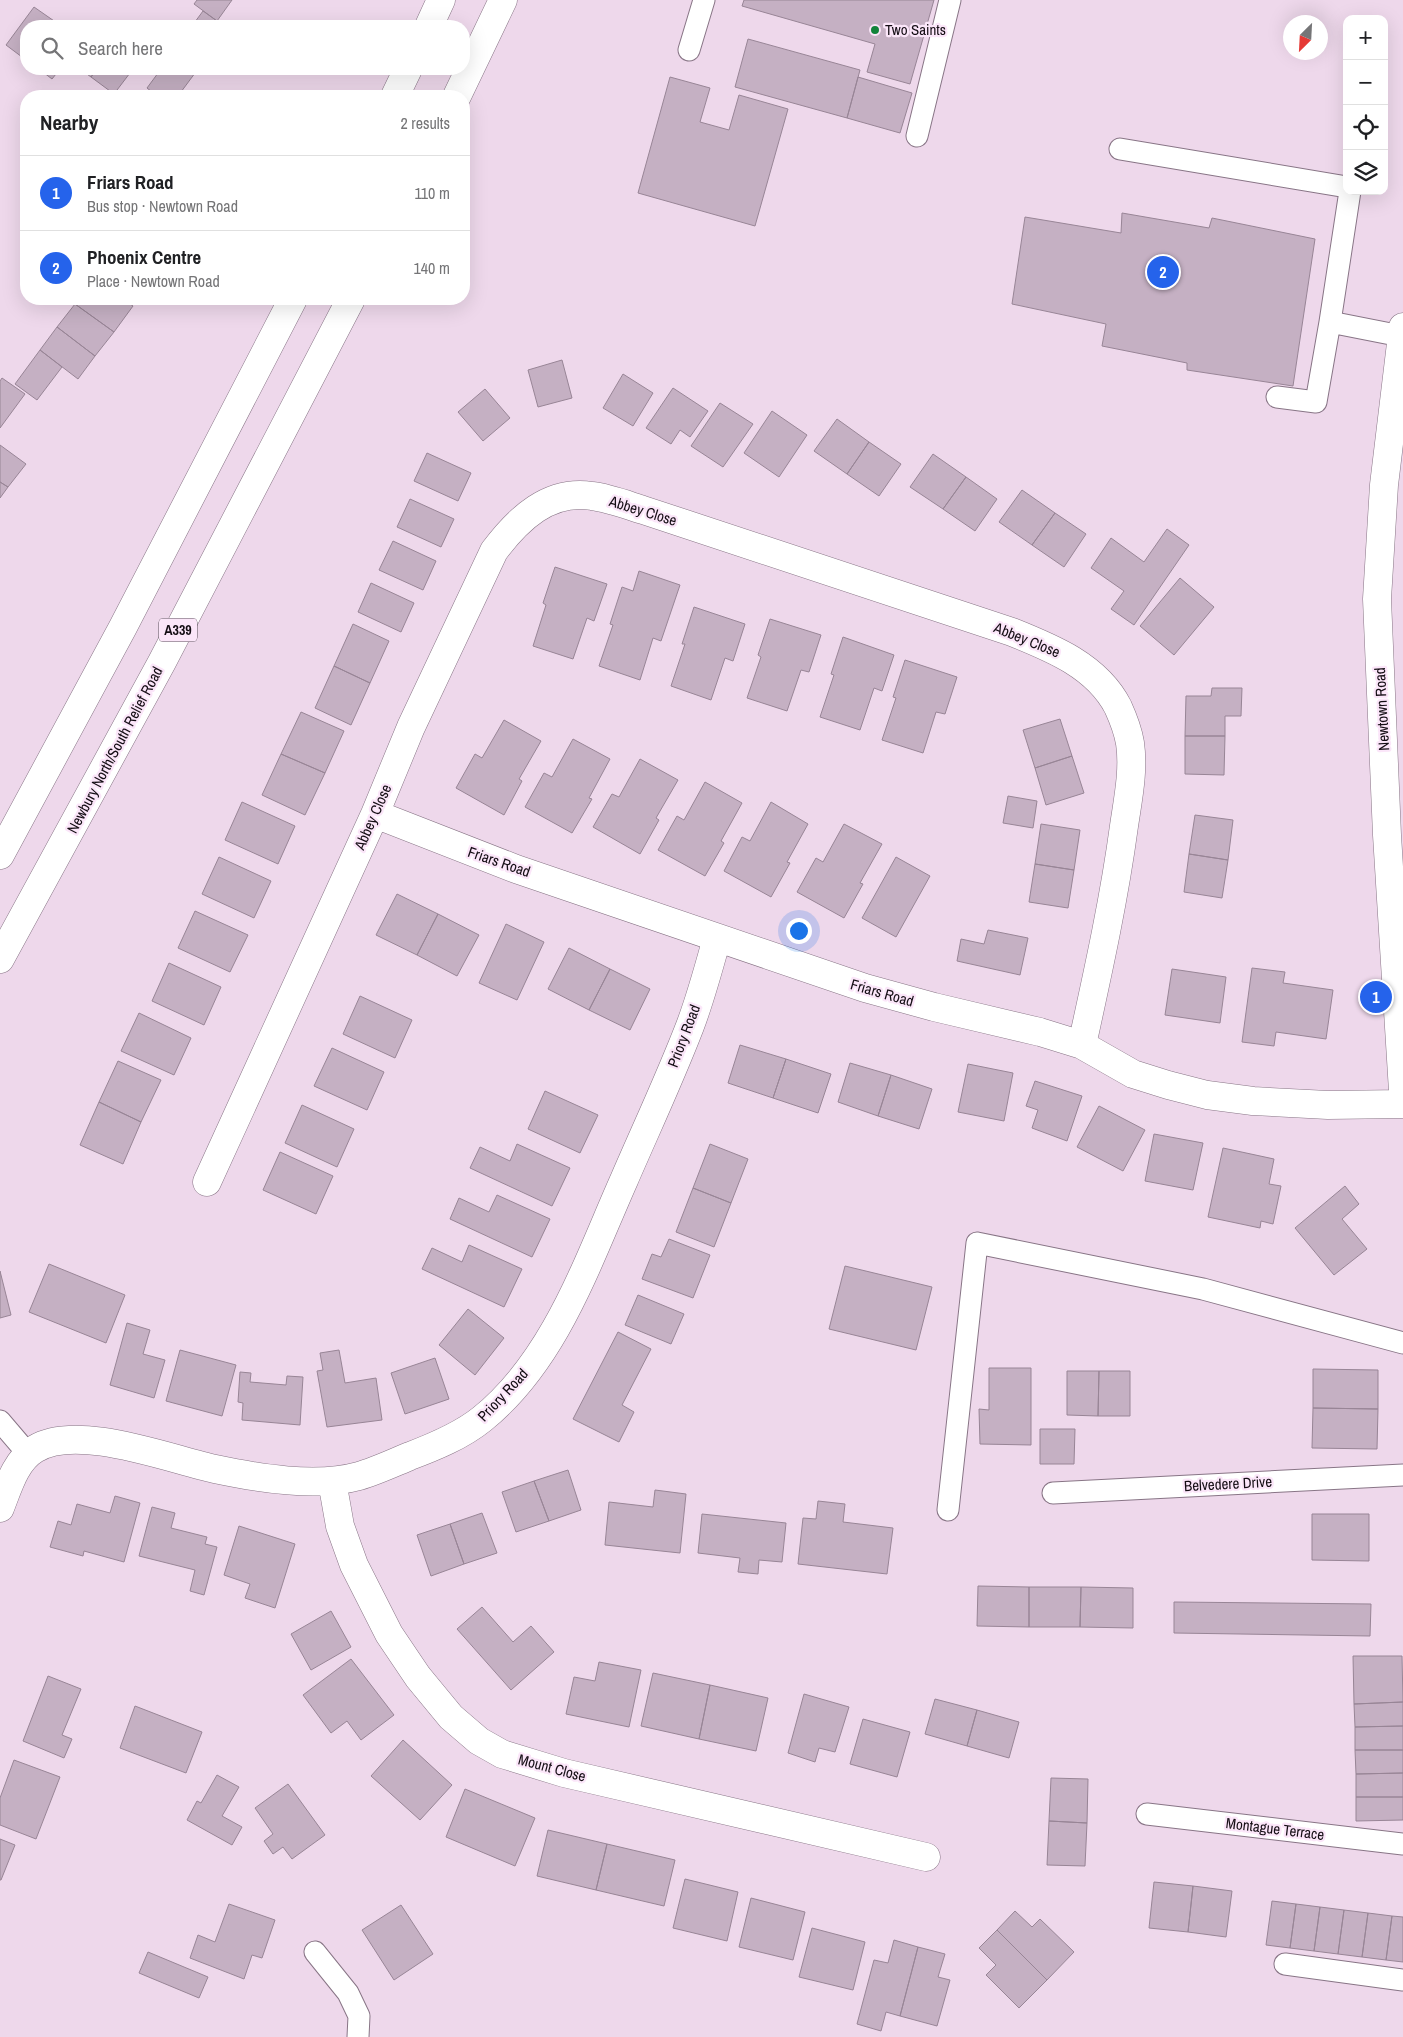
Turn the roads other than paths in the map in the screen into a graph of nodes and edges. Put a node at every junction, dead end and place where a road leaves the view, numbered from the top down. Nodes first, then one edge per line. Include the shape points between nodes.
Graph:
1 (441, 0) edge
2 (503, 0) edge
3 (704, 0) edge
4 (950, 0) edge
5 (432, 20) edge
6 (689, 50) dead end
7 (470, 69) edge
8 (405, 75) edge
9 (467, 75) edge
10 (398, 90) edge
11 (460, 90) edge
12 (917, 136) dead end
13 (1120, 149) dead end
14 (1343, 186) edge
15 (1349, 195) edge
16 (289, 305) edge
17 (348, 305) edge
18 (1330, 322) junction
19 (1402, 332) edge
20 (1277, 397) dead end
21 (375, 814) junction
22 (0, 855) edge
23 (717, 938) junction
24 (0, 959) edge
25 (1082, 1045) junction
26 (1403, 1091) edge
27 (1403, 1104) edge
28 (207, 1182) dead end
29 (1403, 1342) edge
30 (0, 1421) edge
31 (29, 1455) junction
32 (1403, 1475) edge
33 (332, 1481) junction
34 (1053, 1493) dead end
35 (0, 1508) edge
36 (948, 1510) dead end
37 (1147, 1814) dead end
38 (1403, 1844) edge
39 (926, 1857) dead end
40 (315, 1952) dead end
41 (1285, 1964) dead end
42 (1403, 1980) edge
43 (358, 2037) edge

1 - 5 main road
2 - 7 main road
3 - 6 lane
4 - 12 lane
8 - 10 main road
9 - 11 main road
13 - 14 lane
15 - 18 lane
16 - 22 main road via 123,627
17 - 24 main road, Newbury North/South Relief Road / A339 via 162,662
18 - 19 lane
18 - 20 lane via 1316,402
19 - 26 main road, Newtown Road via 1384,485 1377,599
21 - 23 main road, Friars Road via 484,858
21 - 25 main road, Abbey Close via 411,726 494,551 507,533 523,518 556,498 592,496 643,510 1012,632 1071,658 1105,689 1125,725 1130,743 1130,765 1126,816 1114,887
21 - 28 main road, Abbey Close
23 - 25 main road, Friars Road via 865,988
23 - 33 main road, Priory Road via 690,1025 550,1338 505,1397 460,1434 359,1476
25 - 27 main road, Friars Road via 1133,1074 1207,1095 1328,1105
29 - 36 lane via 1204,1289 977,1243
30 - 31 lane
31 - 33 main road, Priory Road via 50,1443 86,1439 215,1469 262,1477
31 - 35 main road, Priory Road via 14,1474
32 - 34 lane, Belvedere Drive
33 - 39 main road, Mount Close via 340,1526 354,1565 390,1634 418,1677 451,1717 479,1741 502,1754 538,1766
37 - 38 lane, Montague Terrace
40 - 43 lane via 348,1994 359,2016
41 - 42 lane

